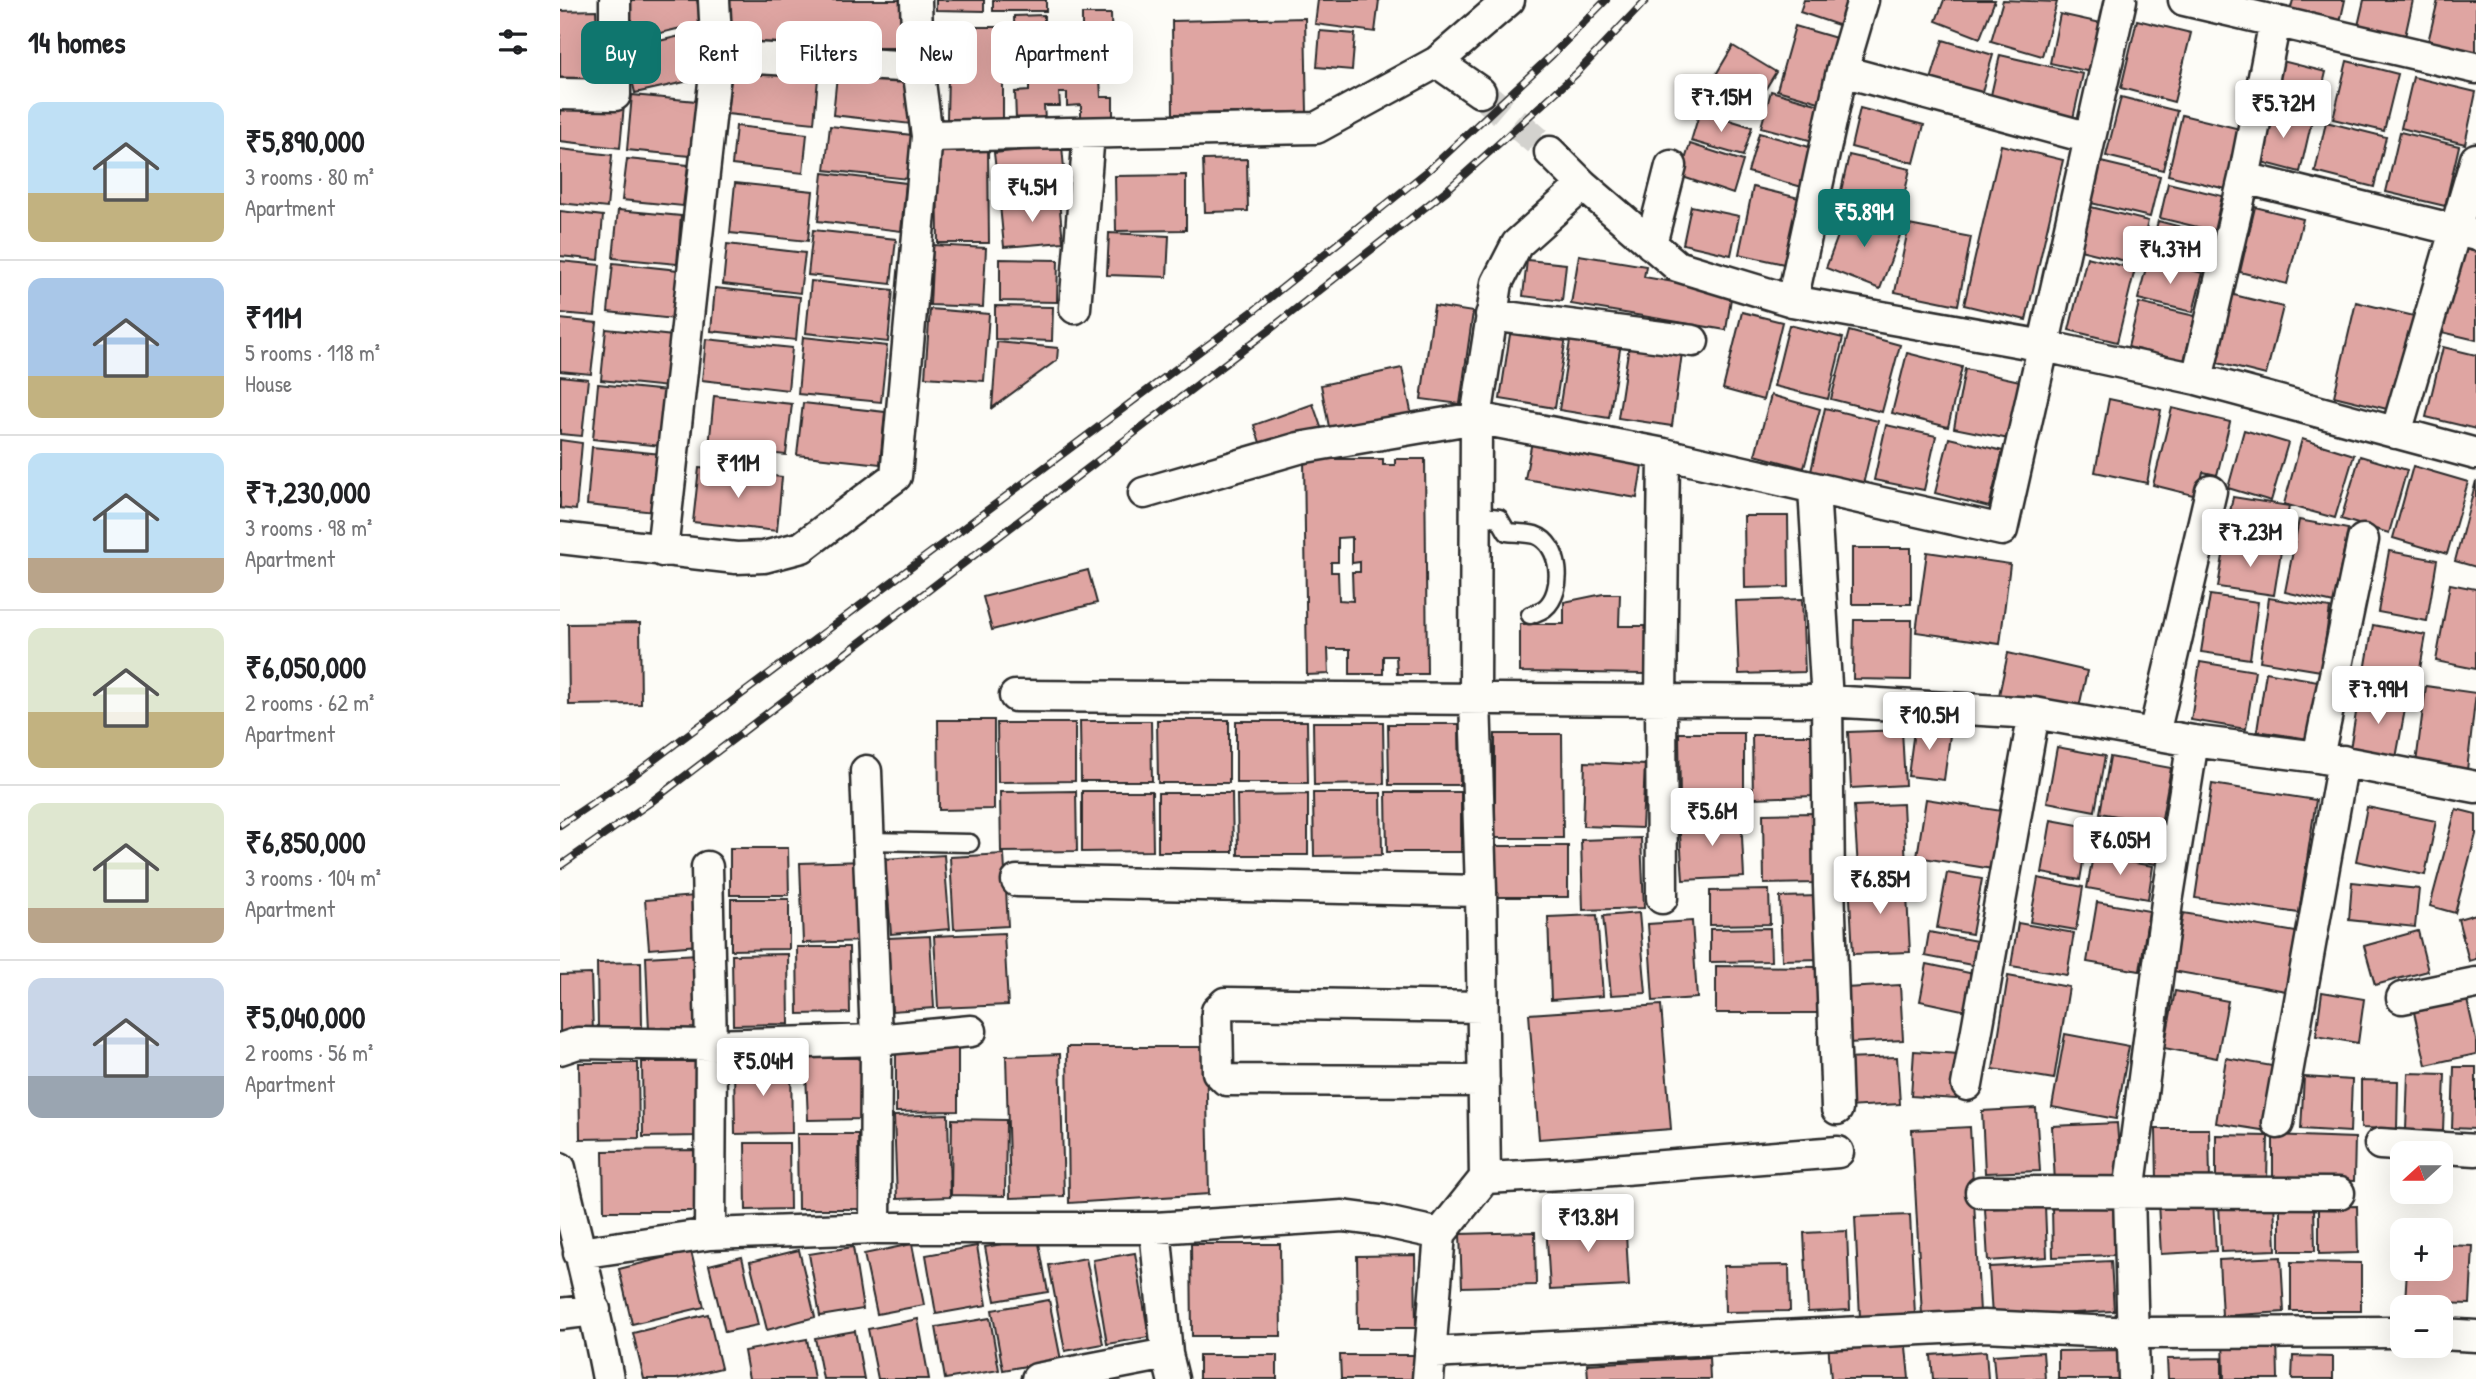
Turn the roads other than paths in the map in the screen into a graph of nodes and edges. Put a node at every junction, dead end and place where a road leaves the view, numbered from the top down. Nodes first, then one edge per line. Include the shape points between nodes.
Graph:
1 (615, 0) edge
2 (714, 0) edge
3 (916, 0) edge
4 (1509, 0) edge
5 (1863, 0) edge
6 (2121, 0) edge
7 (2184, 0) edge
8 (715, 21) edge
9 (917, 21) edge
10 (2275, 21) junction
11 (762, 58) edge
12 (1437, 62) junction
13 (896, 66) edge
14 (2476, 68) edge
15 (1842, 71) junction
16 (714, 84) edge
17 (920, 84) edge
18 (1480, 92) tunnel mouth
19 (560, 94) edge
20 (1089, 133) junction
21 (927, 136) junction
22 (2090, 138) junction
23 (1550, 152) tunnel mouth
24 (2476, 159) edge
25 (1671, 166) dead end
26 (2244, 178) junction
27 (1583, 185) junction
28 (2466, 233) edge
29 (1651, 244) junction
30 (1792, 302) junction
31 (1075, 308) dead end
32 (1491, 315) junction
33 (1693, 341) dead end
34 (2044, 346) junction
35 (2197, 379) junction
36 (1476, 418) junction
37 (2396, 433) junction
38 (1664, 454) junction
39 (2476, 454) edge
40 (1814, 489) junction
41 (2211, 491) dead end
42 (1144, 493) dead end
43 (1476, 515) junction
44 (560, 538) edge
45 (2364, 540) dead end
46 (662, 551) junction
47 (1530, 615) dead end
48 (1015, 696) dead end
49 (1475, 699) junction
50 (1661, 701) junction
51 (1827, 701) junction
52 (2035, 713) junction
53 (2154, 734) junction
54 (2193, 741) junction
55 (2330, 759) junction
56 (866, 771) dead end
57 (2476, 787) edge
58 (868, 841) junction
59 (970, 843) dead end
60 (707, 867) dead end
61 (1017, 881) dead end
62 (1481, 891) junction
63 (1662, 898) dead end
64 (2476, 983) edge
65 (2402, 998) dead end
66 (1482, 1007) junction
67 (971, 1031) dead end
68 (876, 1040) junction
69 (711, 1045) junction
70 (560, 1049) edge
71 (1484, 1082) junction
72 (1967, 1085) dead end
73 (1837, 1109) dead end
74 (2278, 1124) dead end
75 (2380, 1144) dead end
76 (2476, 1150) edge
77 (1838, 1152) dead end
78 (560, 1168) edge
79 (1485, 1178) junction
80 (1980, 1192) dead end
81 (2129, 1193) junction
82 (2339, 1193) dead end
83 (875, 1228) junction
84 (1154, 1228) junction
85 (710, 1234) junction
86 (1440, 1234) junction
87 (579, 1252) junction
88 (595, 1310) junction
89 (560, 1314) edge
90 (2390, 1332) edge
91 (2134, 1333) junction
92 (2453, 1335) edge
93 (2476, 1336) edge
94 (1170, 1366) edge
95 (1429, 1366) edge
96 (608, 1379) edge
97 (1037, 1379) edge
98 (2134, 1379) edge

1 - 19 street via 615,95
2 - 8 street
3 - 9 street
4 - 12 street
5 - 15 street
6 - 22 street
7 - 10 street
10 - 14 street
10 - 26 street
11 - 13 street
12 - 18 street
12 - 20 street via 1316,128
15 - 22 street
15 - 30 street
16 - 46 street
17 - 21 street
20 - 21 street
20 - 31 street
21 - 46 street via 897,476 802,547 764,557 736,558
22 - 34 street
23 - 27 street
24 - 28 street
25 - 29 street
26 - 28 street
26 - 35 street
27 - 29 street
27 - 32 street via 1517,244 1497,283
28 - 37 street
29 - 30 street via 1677,266
30 - 34 street
32 - 33 street
32 - 36 street
34 - 35 street
34 - 40 street via 2002,530
35 - 37 street
36 - 38 street
36 - 42 street via 1299,448
36 - 43 street
37 - 39 street
38 - 40 street
38 - 50 street
40 - 51 street
41 - 53 street
43 - 47 lane via 1499,518 1507,532 1536,536 1552,549 1557,590 1546,607
43 - 49 street
44 - 46 street
45 - 55 street
48 - 49 street
49 - 50 street
49 - 62 street
50 - 51 street
50 - 63 street
51 - 52 street
51 - 73 street
52 - 53 street
52 - 72 street
53 - 54 street
54 - 55 street
54 - 81 street
55 - 57 street
55 - 74 street
56 - 58 street
58 - 59 lane
58 - 68 street
60 - 69 street
61 - 62 street
62 - 66 street
64 - 65 street
66 - 71 street
66 - 71 street via 1225,1003 1217,1011 1218,1072 1226,1080
67 - 68 street
68 - 69 street
68 - 83 street
69 - 70 street via 578,1042
69 - 85 street
71 - 79 street
75 - 76 street
77 - 79 street
78 - 87 street
79 - 86 street
80 - 81 street
81 - 82 street
81 - 91 street
83 - 84 street
83 - 85 street
84 - 86 street via 1343,1216
84 - 94 street
85 - 87 street
86 - 95 street
87 - 88 street
88 - 89 street
88 - 96 street
90 - 91 street
91 - 95 street via 1984,1326
91 - 98 street
92 - 93 street
94 - 97 street

